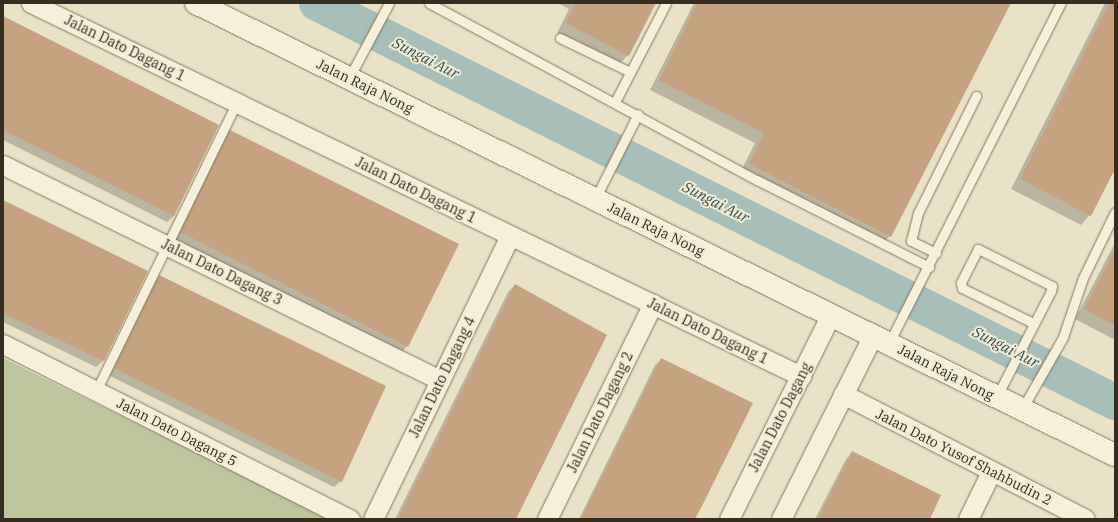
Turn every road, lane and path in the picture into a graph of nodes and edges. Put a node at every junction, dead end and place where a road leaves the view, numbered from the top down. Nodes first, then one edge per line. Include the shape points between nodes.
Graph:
1 (31, 3) edge
2 (196, 3) edge
3 (388, 3) edge
4 (429, 3) edge
5 (666, 3) edge
6 (1061, 3) edge
7 (560, 38) dead end
8 (630, 72) junction
9 (349, 78) junction
10 (976, 96) dead end
11 (237, 102) junction
12 (615, 102) junction
13 (638, 114) junction
14 (3, 165) edge
15 (596, 199) junction
16 (1115, 212) edge
17 (510, 235) junction
18 (911, 241) junction
19 (166, 245) junction
20 (936, 253) junction
21 (908, 256) junction
22 (928, 267) junction
23 (653, 304) junction
24 (831, 314) junction
25 (1033, 323) junction
26 (881, 339) junction
27 (3, 344) edge
28 (801, 376) junction
29 (440, 380) junction
30 (96, 391) junction
31 (844, 394) junction
32 (996, 397) junction
33 (1022, 409) junction
34 (1115, 455) edge
35 (991, 472) junction
36 (350, 519) edge
37 (373, 519) edge
38 (547, 519) edge
39 (729, 519) edge
40 (781, 519) edge
41 (968, 519) edge
42 (1085, 519) edge

1 - 11 street, Jalan Dato Dagang 1
2 - 9 main road, Jalan Raja Nong
3 - 9 lane
4 - 12 lane
5 - 8 lane
6 - 20 lane via 981,158
7 - 8 lane
8 - 12 lane
9 - 15 main road, Jalan Raja Nong
10 - 18 lane via 918,213
11 - 17 street, Jalan Dato Dagang 1
11 - 19 lane
12 - 13 lane
13 - 15 lane
13 - 21 lane via 757,180
14 - 19 street, Jalan Dato Dagang 3
15 - 24 main road, Jalan Raja Nong
16 - 33 lane via 1089,265 1063,337
17 - 23 street, Jalan Dato Dagang 1
17 - 29 street, Jalan Dato Dagang 4
18 - 20 lane
18 - 21 lane
19 - 29 street, Jalan Dato Dagang 3
19 - 30 lane
20 - 22 lane
21 - 22 lane
22 - 26 lane via 907,306
23 - 28 street, Jalan Dato Dagang 1
23 - 38 street, Jalan Dato Dagang 2
24 - 26 main road, Jalan Raja Nong
24 - 28 street, Jalan Dato Dagang
25 - 25 lane via 962,288 961,283 978,250 1052,286
25 - 32 lane
26 - 31 street
26 - 32 main road, Jalan Raja Nong
27 - 30 street, Jalan Dato Dagang 5
28 - 39 street, Jalan Dato Dagang
29 - 37 street, Jalan Dato Dagang 4
30 - 36 street, Jalan Dato Dagang 5
31 - 35 street, Jalan Dato Yusof Shahbudin 2
31 - 40 street
32 - 33 main road, Jalan Raja Nong
33 - 34 main road, Jalan Raja Nong
35 - 41 street
35 - 42 street, Jalan Dato Yusof Shahbudin 2

